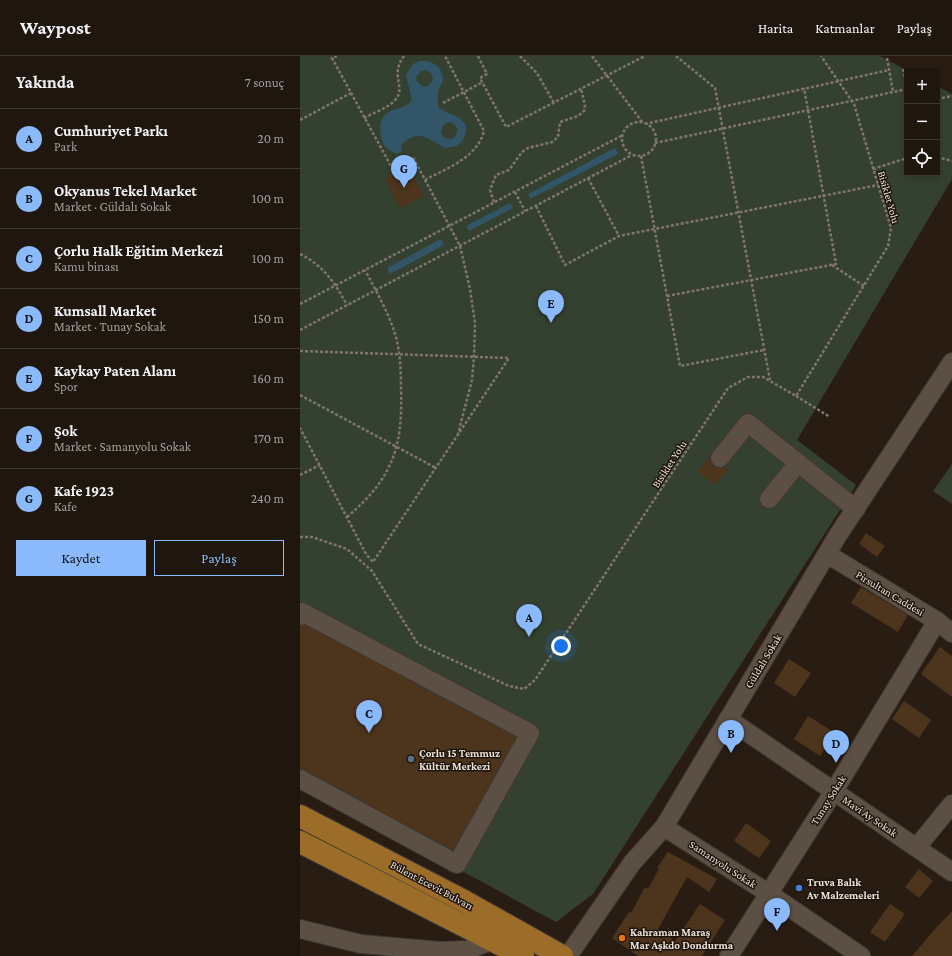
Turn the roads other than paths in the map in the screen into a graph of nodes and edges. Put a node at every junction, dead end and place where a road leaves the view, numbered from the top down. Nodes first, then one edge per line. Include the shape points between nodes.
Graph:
1 (952, 362) edge
2 (720, 458) dead end
3 (798, 463) junction
4 (768, 499) dead end
5 (856, 509) junction
6 (827, 554) junction
7 (300, 616) edge
8 (937, 621) junction
9 (952, 633) edge
10 (728, 719) junction
11 (300, 779) edge
12 (834, 791) junction
13 (952, 804) edge
14 (300, 816) edge
15 (664, 827) junction
16 (300, 842) edge
17 (917, 847) junction
18 (952, 872) edge
19 (768, 893) junction
20 (300, 928) edge
21 (494, 939) edge
22 (518, 953) edge
23 (552, 956) edge
24 (562, 956) edge
25 (568, 956) edge
26 (729, 956) edge
27 (861, 956) edge

1 - 5 street, Güldalı Sokak
2 - 3 street via 748,423
3 - 4 street
3 - 5 street
5 - 6 street, Güldalı Sokak
6 - 8 street, Pirsultan Caddesi
6 - 10 street, Güldalı Sokak
7 - 11 street via 302,612 530,733 457,864
8 - 9 street, Pirsultan Caddesi
8 - 12 street, Tunay Sokak
10 - 12 street, Mavi Ay Sokak
10 - 15 street, Güldalı Sokak
12 - 17 street, Mavi Ay Sokak
12 - 19 street, Tunay Sokak
13 - 17 street
14 - 21 main road, Bülent Ecevit Bulvarı
15 - 19 street, Samanyolu Sokak
15 - 25 street, Güldalı Sokak via 632,863
16 - 21 main road, Bülent Ecevit Bulvarı
17 - 18 street, Mavi Ay Sokak
19 - 26 street, Tunay Sokak
19 - 27 street, Samanyolu Sokak
20 - 21 street via 361,944 440,951 468,950
21 - 22 main road, Bülent Ecevit Bulvarı
21 - 24 main road, Bülent Ecevit Bulvarı
22 - 23 main road, Bülent Ecevit Bulvarı

